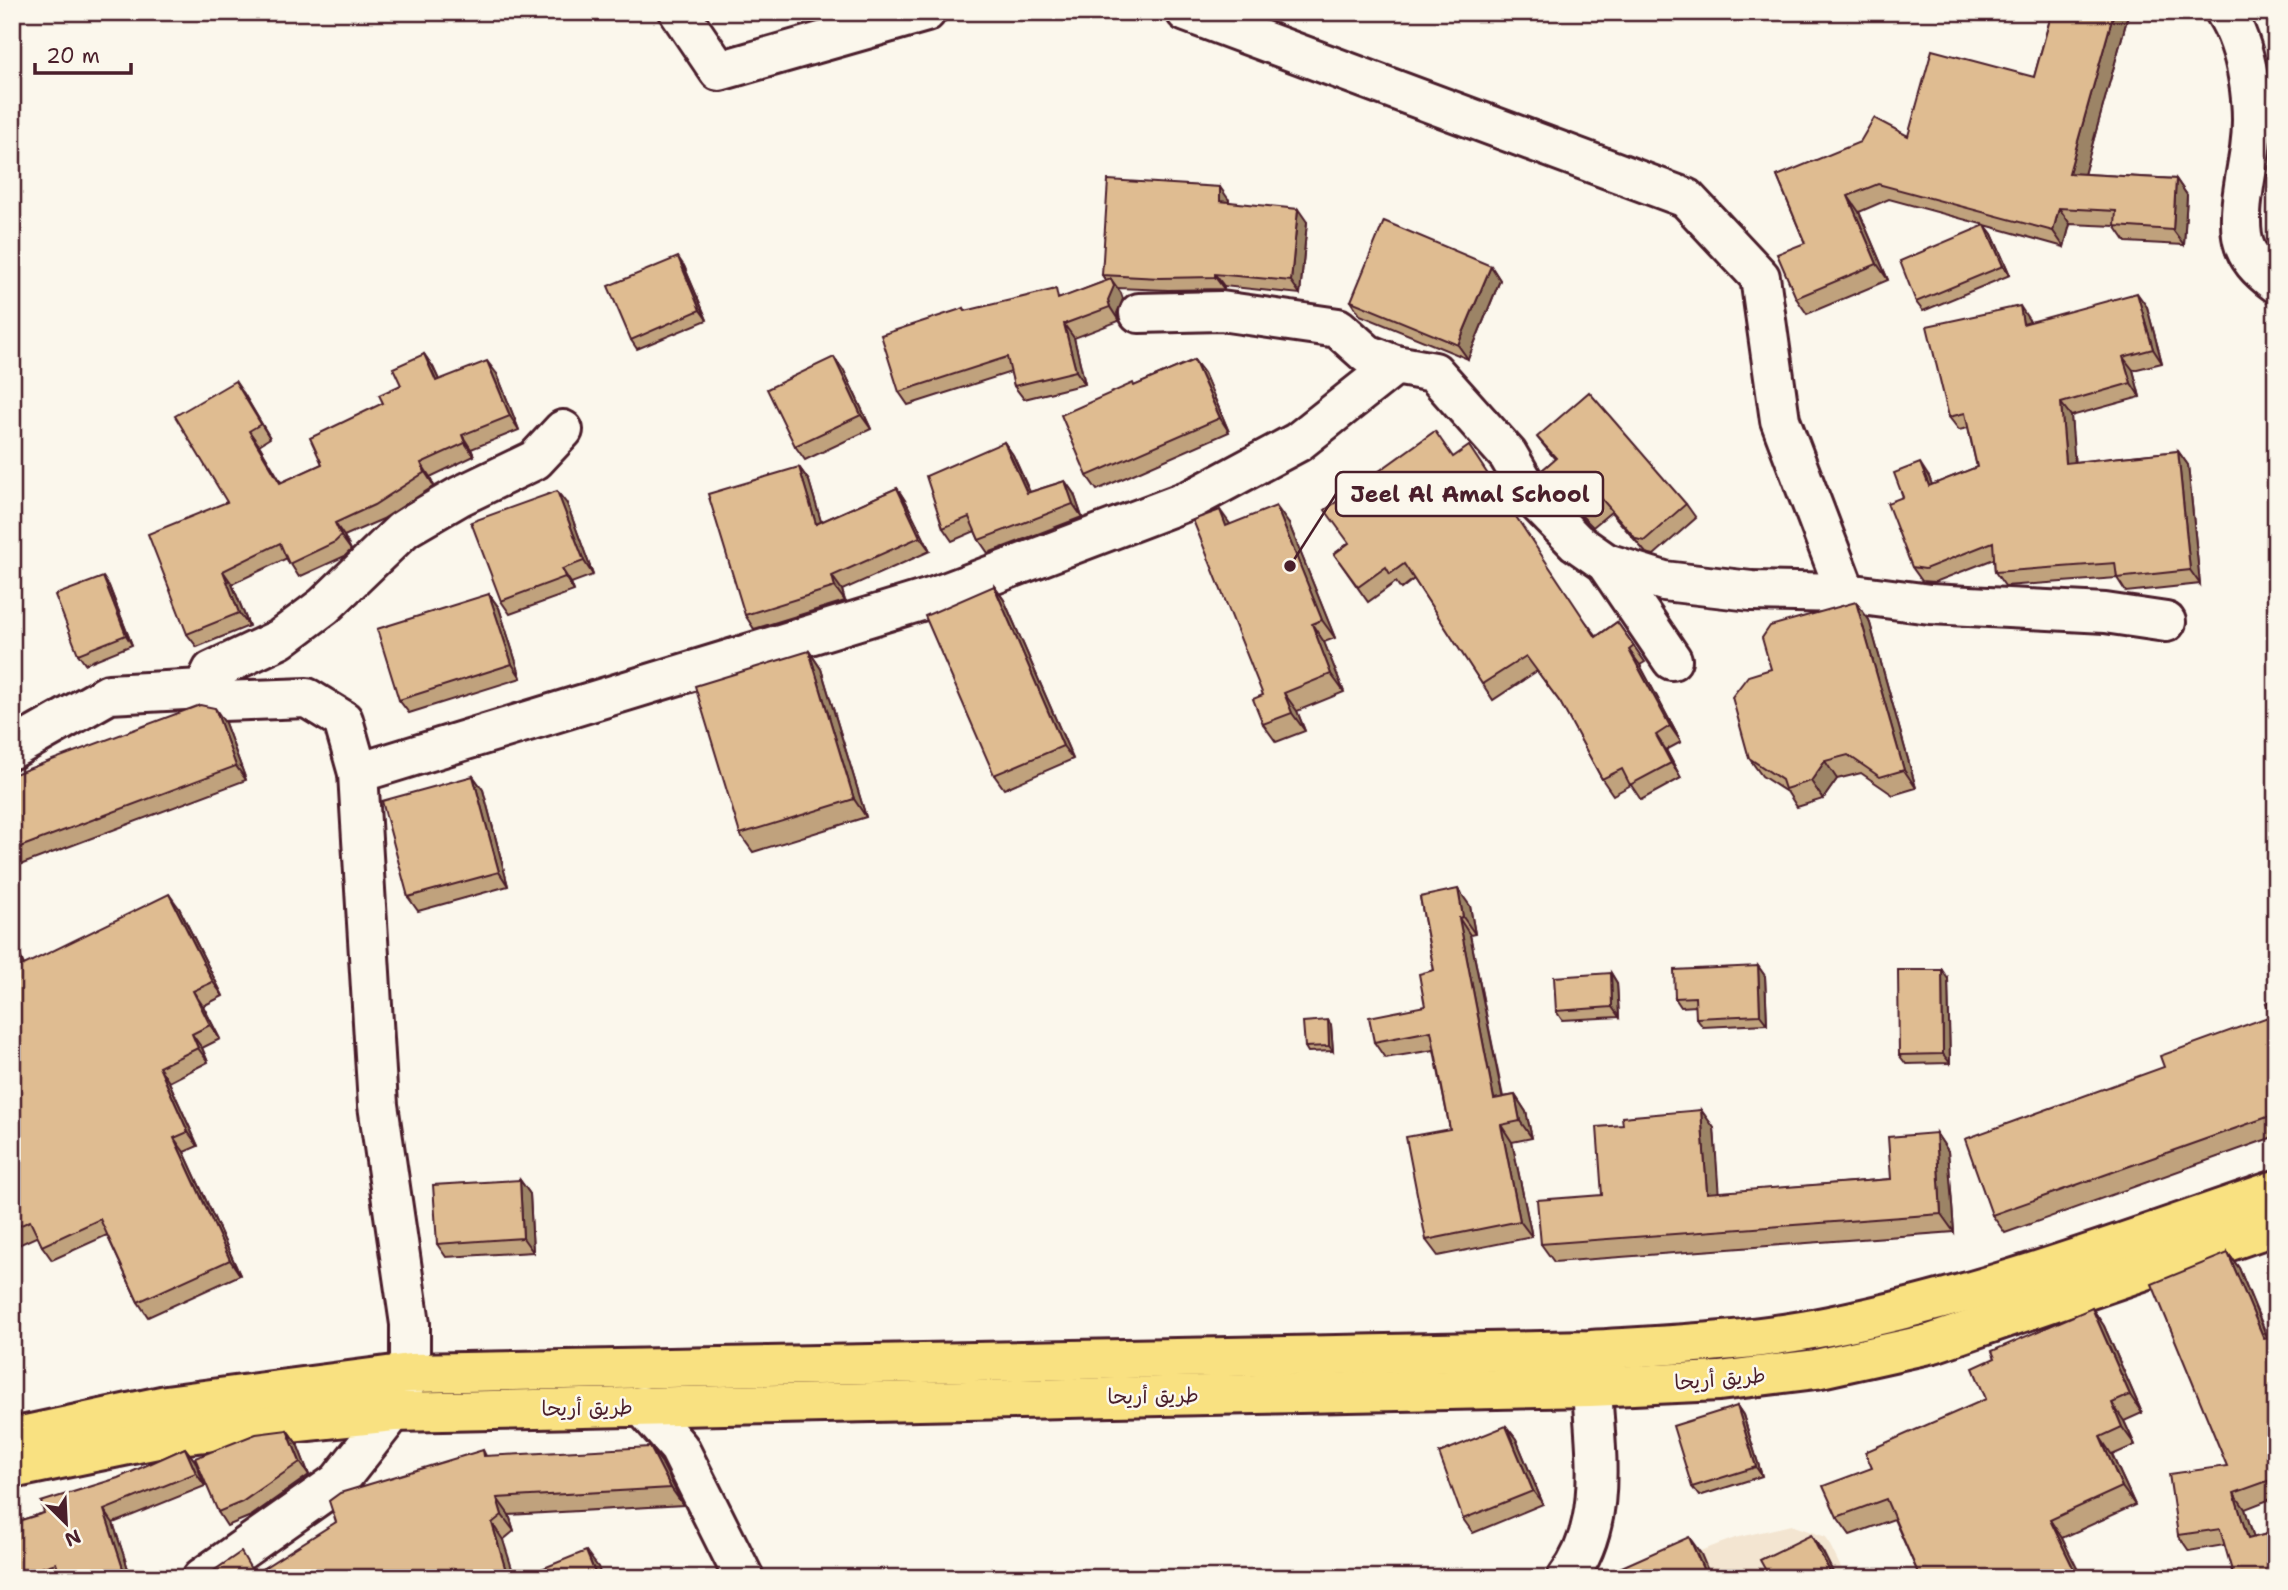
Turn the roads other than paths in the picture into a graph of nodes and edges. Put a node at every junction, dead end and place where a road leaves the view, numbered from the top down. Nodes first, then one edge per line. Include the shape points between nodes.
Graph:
1 (679, 12) edge
2 (926, 12) edge
3 (1186, 12) edge
4 (2225, 12) edge
5 (2276, 283) edge
6 (1139, 313) dead end
7 (1395, 365) junction
8 (563, 430) dead end
9 (1606, 563) junction
10 (1846, 593) junction
11 (2166, 622) dead end
12 (1671, 660) dead end
13 (204, 690) junction
14 (12, 749) edge
15 (358, 773) junction
16 (2276, 1190) edge
17 (2276, 1225) edge
18 (1591, 1369) junction
19 (410, 1373) junction
20 (642, 1406) junction
21 (393, 1412) junction
22 (12, 1438) edge
23 (12, 1469) edge
24 (202, 1578) edge
25 (744, 1578) edge
26 (1567, 1578) edge

1 - 2 street via 719,71
3 - 10 street via 1686,198 1760,277 1780,420
4 - 5 street via 2241,52 2250,96 2251,145 2242,237 2255,266
6 - 7 street via 1221,311 1338,328 1367,354
7 - 9 street via 1434,372 1508,455 1533,498 1576,542
7 - 15 street via 1298,442 1192,499 934,597
8 - 13 street via 535,460 405,528 324,606 281,639 212,671
9 - 10 street via 1677,582 1751,591
9 - 12 street
10 - 11 street
13 - 14 street via 109,694
13 - 15 street via 222,701 307,698 343,720
15 - 19 street via 379,1105 410,1324
16 - 18 main road, طريق أريحا via 2046,1269 1906,1309
17 - 18 main road, طريق أريحا via 1933,1343 1816,1369 1719,1381
18 - 19 main road, طريق أريحا
18 - 20 main road, طريق أريحا
18 - 26 street via 1598,1482 1587,1542
19 - 21 street
19 - 22 main road, طريق أريحا via 166,1405
20 - 21 main road, طريق أريحا
20 - 25 street via 679,1448
21 - 23 main road, طريق أريحا via 177,1435
21 - 24 street via 338,1482

